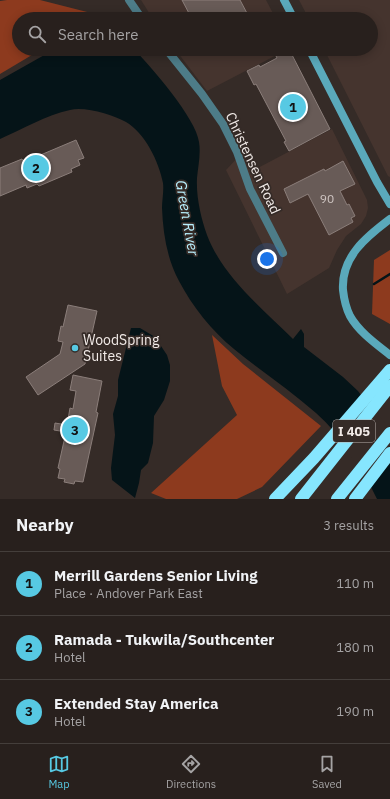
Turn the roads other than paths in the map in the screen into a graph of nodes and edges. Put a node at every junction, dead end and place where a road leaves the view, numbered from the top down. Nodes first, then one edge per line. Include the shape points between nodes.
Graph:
1 (129, 0) edge
2 (284, 0) edge
3 (137, 12) edge
4 (290, 12) edge
5 (172, 56) edge
6 (313, 56) edge
7 (390, 204) edge
8 (390, 219) edge
9 (283, 253) dead end
10 (387, 353) edge
11 (390, 370) edge
12 (385, 387) edge
13 (390, 433) edge
14 (390, 454) edge
15 (339, 496) edge
16 (275, 499) edge
17 (301, 499) edge
18 (355, 499) edge

1 - 3 street
2 - 4 street
5 - 9 street, Christensen Road via 222,124 237,152 250,189
6 - 7 street
8 - 10 street via 360,243 352,254 346,266 343,286 343,297 350,316 363,332
11 - 12 highway
12 - 16 highway
12 - 17 highway, I 405
13 - 15 highway, I 405
14 - 18 highway

